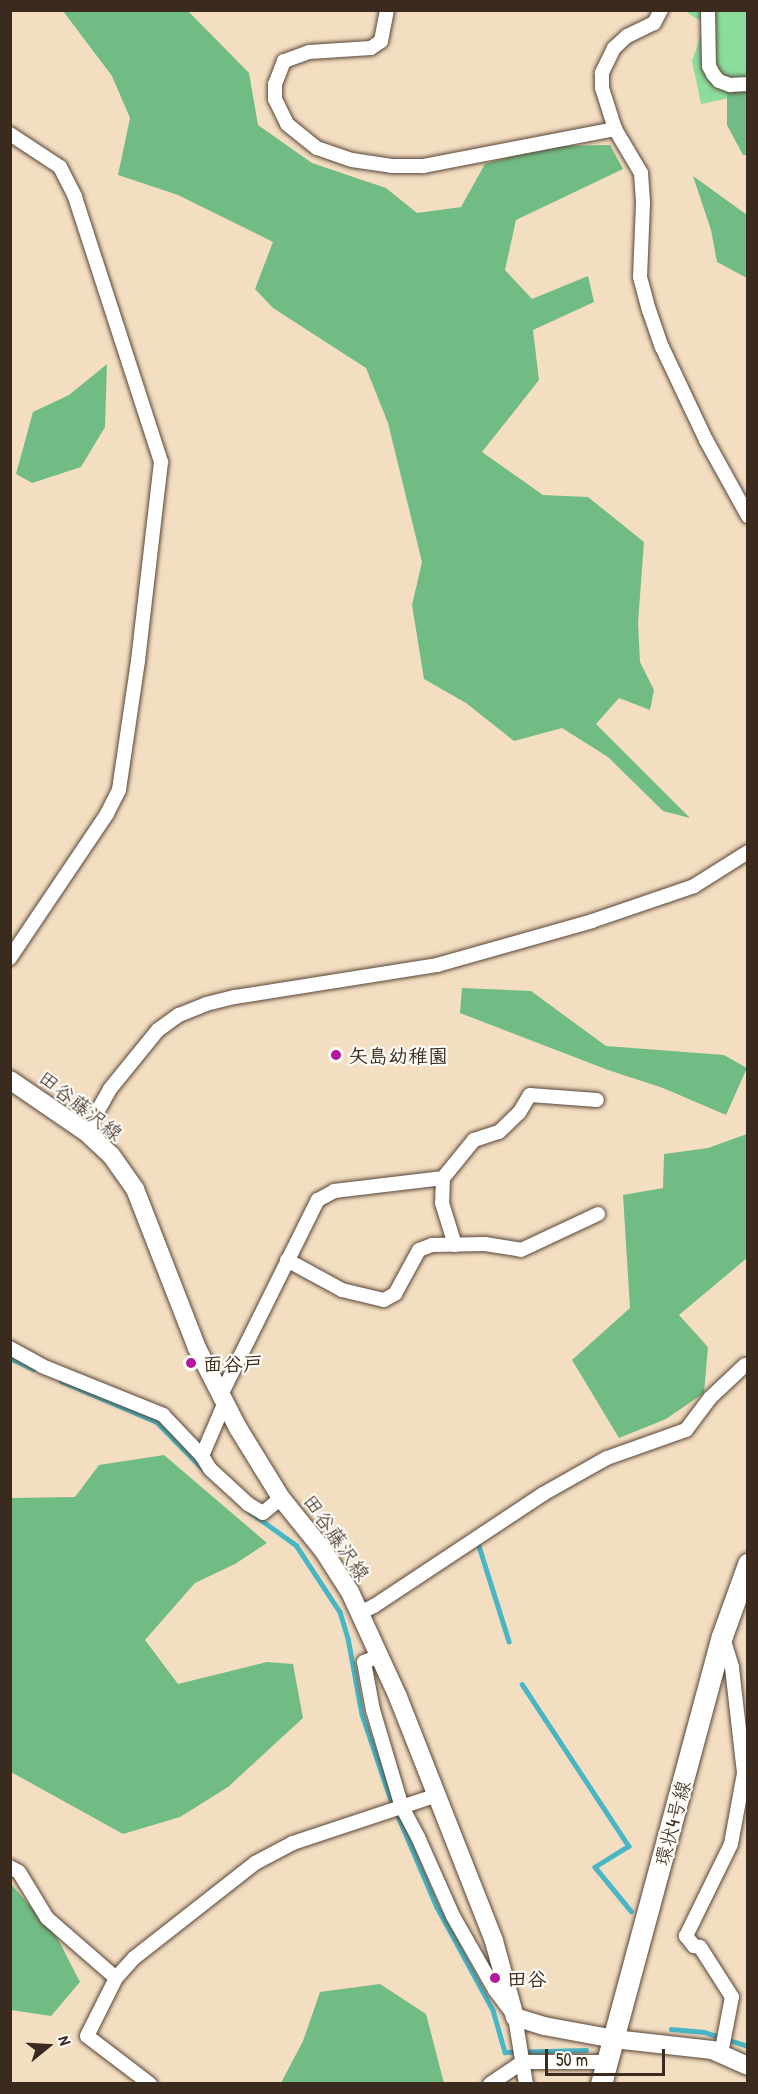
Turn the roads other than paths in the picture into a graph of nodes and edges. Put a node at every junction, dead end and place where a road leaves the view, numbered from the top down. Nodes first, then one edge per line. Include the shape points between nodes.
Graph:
1 (387, 10) edge
2 (661, 10) edge
3 (708, 10) edge
4 (747, 84) edge
5 (615, 129) junction
6 (10, 134) edge
7 (747, 516) edge
8 (747, 852) edge
9 (10, 958) edge
10 (10, 1080) edge
11 (597, 1100) dead end
12 (86, 1132) junction
13 (443, 1178) junction
14 (598, 1214) dead end
15 (455, 1245) junction
16 (287, 1260) junction
17 (10, 1348) edge
18 (747, 1381) edge
19 (223, 1399) junction
20 (202, 1456) junction
21 (281, 1498) junction
22 (747, 1564) edge
23 (360, 1613) junction
24 (722, 1636) junction
25 (379, 1656) junction
26 (745, 1766) edge
27 (437, 1795) junction
28 (397, 1809) junction
29 (10, 1866) edge
30 (116, 1978) junction
31 (515, 2018) junction
32 (614, 2039) junction
33 (722, 2049) junction
34 (522, 2061) junction
35 (608, 2062) junction
36 (747, 2066) edge
37 (150, 2084) edge
38 (490, 2084) edge
39 (526, 2084) edge
40 (601, 2084) edge

1 - 5 street via 381,41 371,48 309,52 284,62 275,84 275,99 287,124 317,148 352,160 423,166
2 - 5 street via 654,22 614,48 606,61 602,88
3 - 4 street via 709,66 713,74 730,85
5 - 7 street via 641,173 640,277 649,310 706,440
6 - 9 street via 60,167 75,197 161,462 119,790
8 - 12 street via 694,886 592,921 437,965 235,997 179,1015 158,1030 110,1089
10 - 12 main road, 田谷藤沢線
11 - 13 street via 530,1095 519,1113 499,1132 474,1140
12 - 19 main road, 田谷藤沢線 via 111,1155 135,1189 172,1289
13 - 15 street via 442,1203
13 - 16 street via 334,1191 318,1200
14 - 15 street via 521,1250 485,1244
15 - 16 street via 432,1245 419,1250 395,1294 384,1300 342,1290
16 - 19 street
17 - 20 street via 42,1366 164,1415
18 - 23 street via 745,1365 710,1398 686,1430 607,1458 543,1494
19 - 20 street
19 - 21 main road, 田谷藤沢線
20 - 21 street via 210,1469 263,1513
21 - 23 main road, 田谷藤沢線 via 335,1566
22 - 24 main road, 環状4号線
23 - 25 main road, 田谷藤沢線
24 - 26 street via 732,1667
24 - 32 main road, 環状4号線
25 - 27 main road, 田谷藤沢線
25 - 28 street via 364,1662
26 - 33 street via 731,1844 686,1936 700,1947 732,1997
27 - 28 street
27 - 31 main road, 田谷藤沢線 via 494,1941
28 - 30 street via 293,1843 255,1863 134,1958
28 - 31 street via 453,1916
29 - 30 street via 19,1872 47,1918
30 - 37 street via 87,2036
31 - 32 main road
31 - 34 street
32 - 33 main road
32 - 35 main road, 環状4号線
33 - 36 main road
34 - 35 street
34 - 38 street
34 - 39 street
35 - 40 main road, 環状4号線

